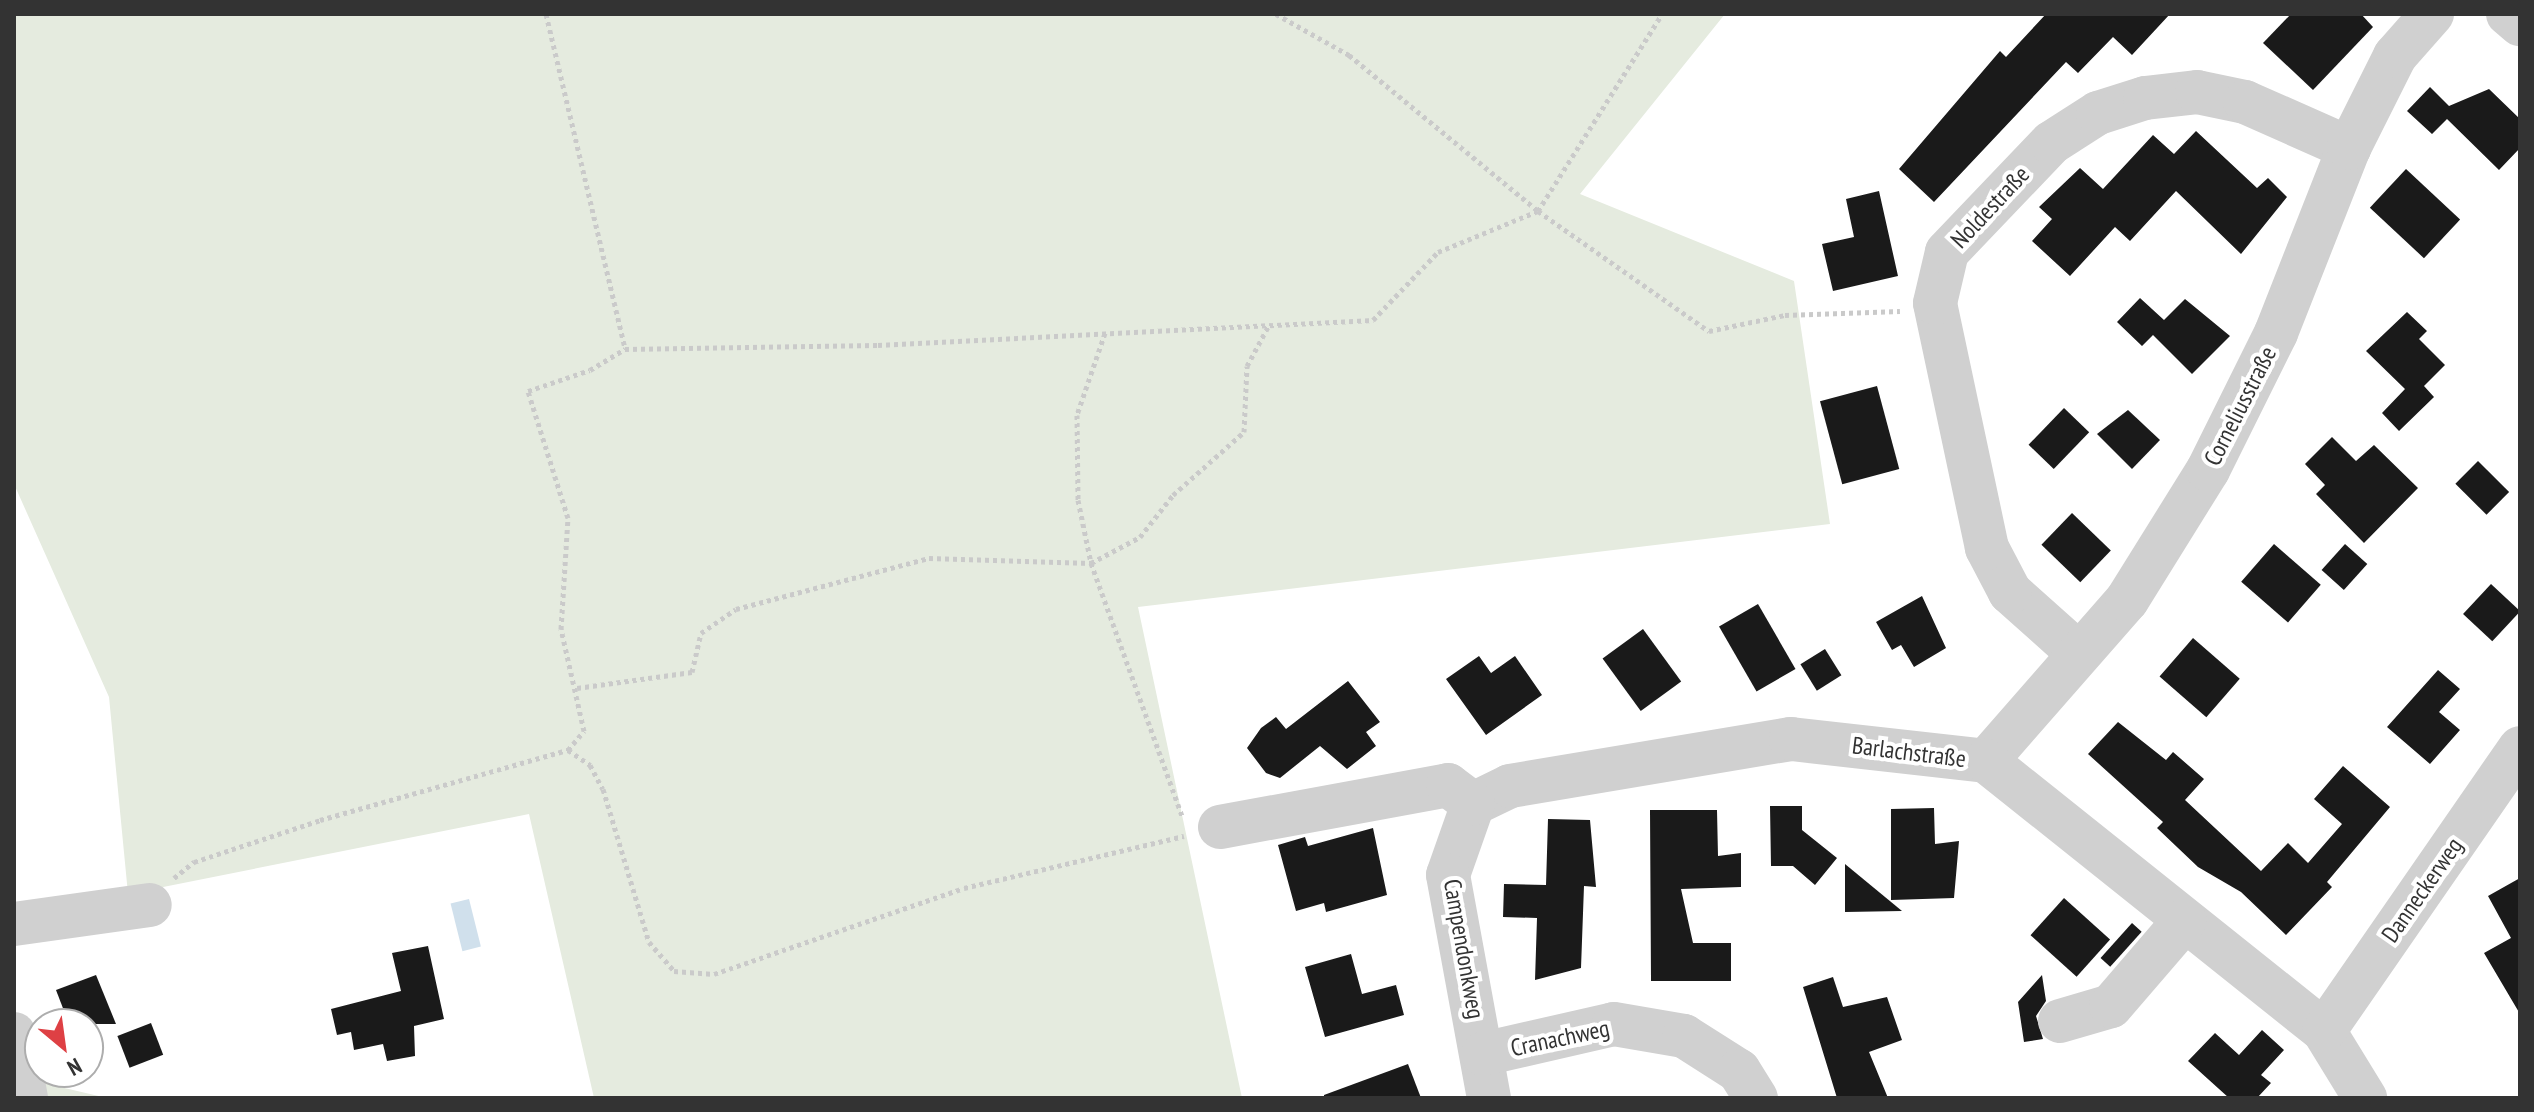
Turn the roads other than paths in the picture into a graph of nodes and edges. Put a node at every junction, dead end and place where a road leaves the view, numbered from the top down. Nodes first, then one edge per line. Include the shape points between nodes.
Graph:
1 (2432, 14) edge
2 (2508, 14) edge
3 (2520, 24) edge
4 (2349, 148) junction
5 (2077, 652) junction
6 (2520, 748) edge
7 (1986, 761) junction
8 (1473, 804) junction
9 (1220, 827) dead end
10 (150, 905) road end
11 (2185, 920) junction
12 (14, 924) edge
13 (2060, 1021) dead end
14 (2324, 1031) junction
15 (14, 1034) edge
16 (1483, 1054) junction
17 (26, 1098) edge
18 (1489, 1098) edge
19 (1756, 1098) edge
20 (2365, 1098) edge

1 - 4 street, Corneliusstraße via 2395,56
2 - 3 street
4 - 5 street, Corneliusstraße via 2233,426 2127,600
4 - 5 street, Noldestraße via 2245,102 2197,92 2098,113 2051,143 1962,234 1937,275 1935,303 1987,548 2010,592
5 - 7 street, Corneliusstraße
6 - 14 street, Danneckerweg
7 - 8 street, Barlachstraße via 1791,739 1510,786
7 - 11 street, Barlachstraße
8 - 9 street via 1448,785
8 - 16 street, Campendonkweg via 1448,875
10 - 12 street
11 - 13 street via 2111,1006
11 - 14 street, Barlachstraße
14 - 20 street, Barlachstraße
15 - 17 street
16 - 18 street, Campendonkweg
16 - 19 street, Cranachweg via 1614,1024 1684,1036 1739,1071

